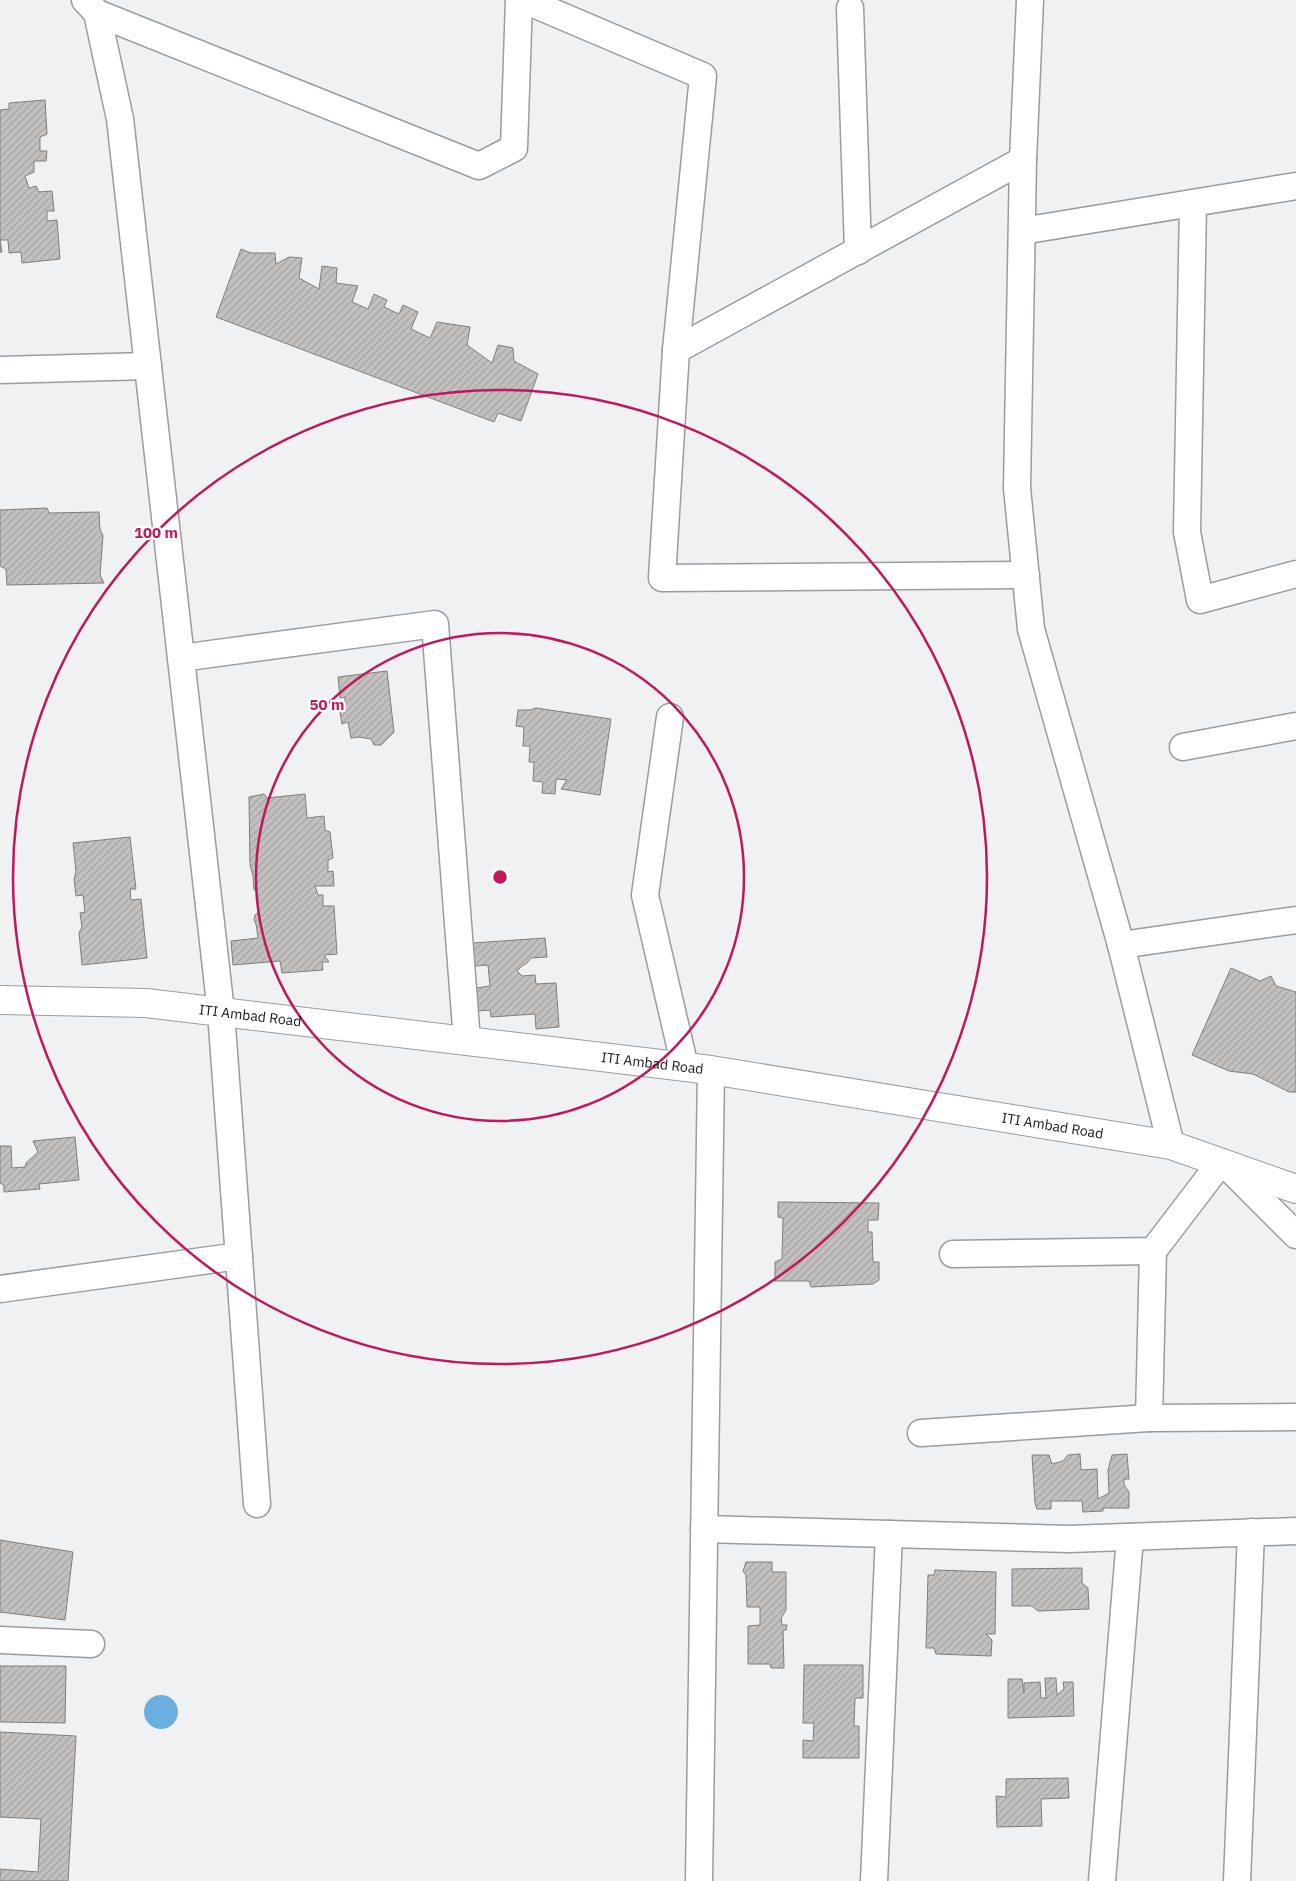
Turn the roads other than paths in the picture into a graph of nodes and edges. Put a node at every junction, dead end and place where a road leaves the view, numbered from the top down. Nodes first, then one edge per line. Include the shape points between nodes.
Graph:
1 (519, 0) edge
2 (524, 0) edge
3 (1030, 0) edge
4 (91, 7) edge
5 (850, 8) dead end
6 (1023, 160) junction
7 (1296, 186) edge
8 (1193, 203) junction
9 (1022, 231) junction
10 (858, 251) junction
11 (676, 350) junction
12 (148, 366) junction
13 (0, 370) edge
14 (1296, 574) edge
15 (1026, 576) junction
16 (181, 658) junction
17 (670, 717) dead end
18 (1296, 726) edge
19 (1183, 747) dead end
20 (1296, 920) edge
21 (1121, 945) junction
22 (0, 1000) edge
23 (221, 1012) junction
24 (466, 1041) junction
25 (698, 1068) junction
26 (1171, 1145) junction
27 (1223, 1163) junction
28 (1296, 1189) edge
29 (1296, 1235) edge
30 (1153, 1251) junction
31 (953, 1254) dead end
32 (239, 1256) junction
33 (0, 1289) edge
34 (1296, 1416) edge
35 (1149, 1418) junction
36 (921, 1433) dead end
37 (257, 1504) dead end
38 (704, 1529) junction
39 (1296, 1531) edge
40 (1251, 1532) junction
41 (890, 1534) junction
42 (1130, 1537) junction
43 (0, 1640) edge
44 (91, 1644) dead end
45 (699, 1881) edge
46 (874, 1881) edge
47 (1102, 1881) edge
48 (1237, 1881) edge

1 - 4 street via 514,148 479,166
2 - 11 street via 703,76
3 - 6 street
4 - 12 street via 120,119
5 - 10 street
6 - 9 street
6 - 10 street
7 - 8 street
8 - 9 street
8 - 14 street via 1187,532 1200,600
9 - 15 street via 1017,488
10 - 11 street
11 - 15 street via 662,578
12 - 13 street
12 - 16 street
15 - 21 street via 1031,630
16 - 23 street
16 - 24 street via 435,624
17 - 25 street via 645,895
18 - 19 street
20 - 21 street
21 - 26 street
22 - 23 street, ITI Ambad Road via 146,1003
23 - 24 street, ITI Ambad Road
23 - 32 street
24 - 25 street, ITI Ambad Road
25 - 26 street, ITI Ambad Road
25 - 38 street
26 - 27 street, ITI Ambad Road
27 - 28 street, ITI Ambad Road
27 - 29 street
27 - 30 street
30 - 31 street
30 - 35 street
32 - 33 street
32 - 37 street
34 - 35 street
35 - 36 street
38 - 41 street
38 - 45 street
39 - 40 street
40 - 42 street
40 - 48 street
41 - 42 street via 1069,1539
41 - 46 street
42 - 47 street
43 - 44 street

